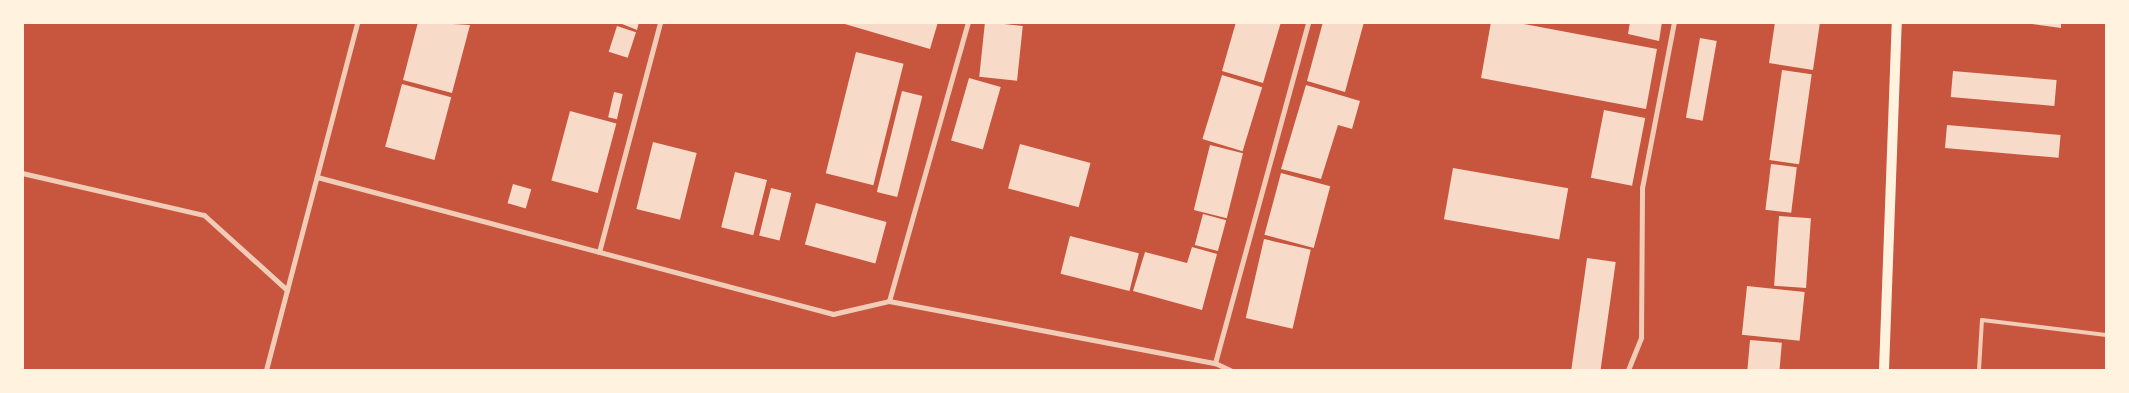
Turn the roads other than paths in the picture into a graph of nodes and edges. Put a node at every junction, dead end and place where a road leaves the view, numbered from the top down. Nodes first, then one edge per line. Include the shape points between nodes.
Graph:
1 (357, 22) edge
2 (660, 22) edge
3 (968, 22) edge
4 (1308, 22) edge
5 (1674, 22) edge
6 (1897, 22) edge
7 (22, 172) edge
8 (317, 176) junction
9 (600, 252) junction
10 (287, 290) junction
11 (889, 302) junction
12 (2106, 335) edge
13 (1215, 363) junction
14 (266, 370) edge
15 (1230, 370) edge
16 (1628, 370) edge
17 (1884, 370) edge
18 (1979, 370) edge

1 - 8 street
2 - 9 street
3 - 11 street
4 - 13 street
5 - 16 street via 1642,188 1641,337
6 - 17 main road
7 - 10 street via 204,215
8 - 9 street
8 - 10 street
9 - 11 street via 833,314
10 - 14 street
11 - 13 street
12 - 18 lane via 1982,320
13 - 15 street

